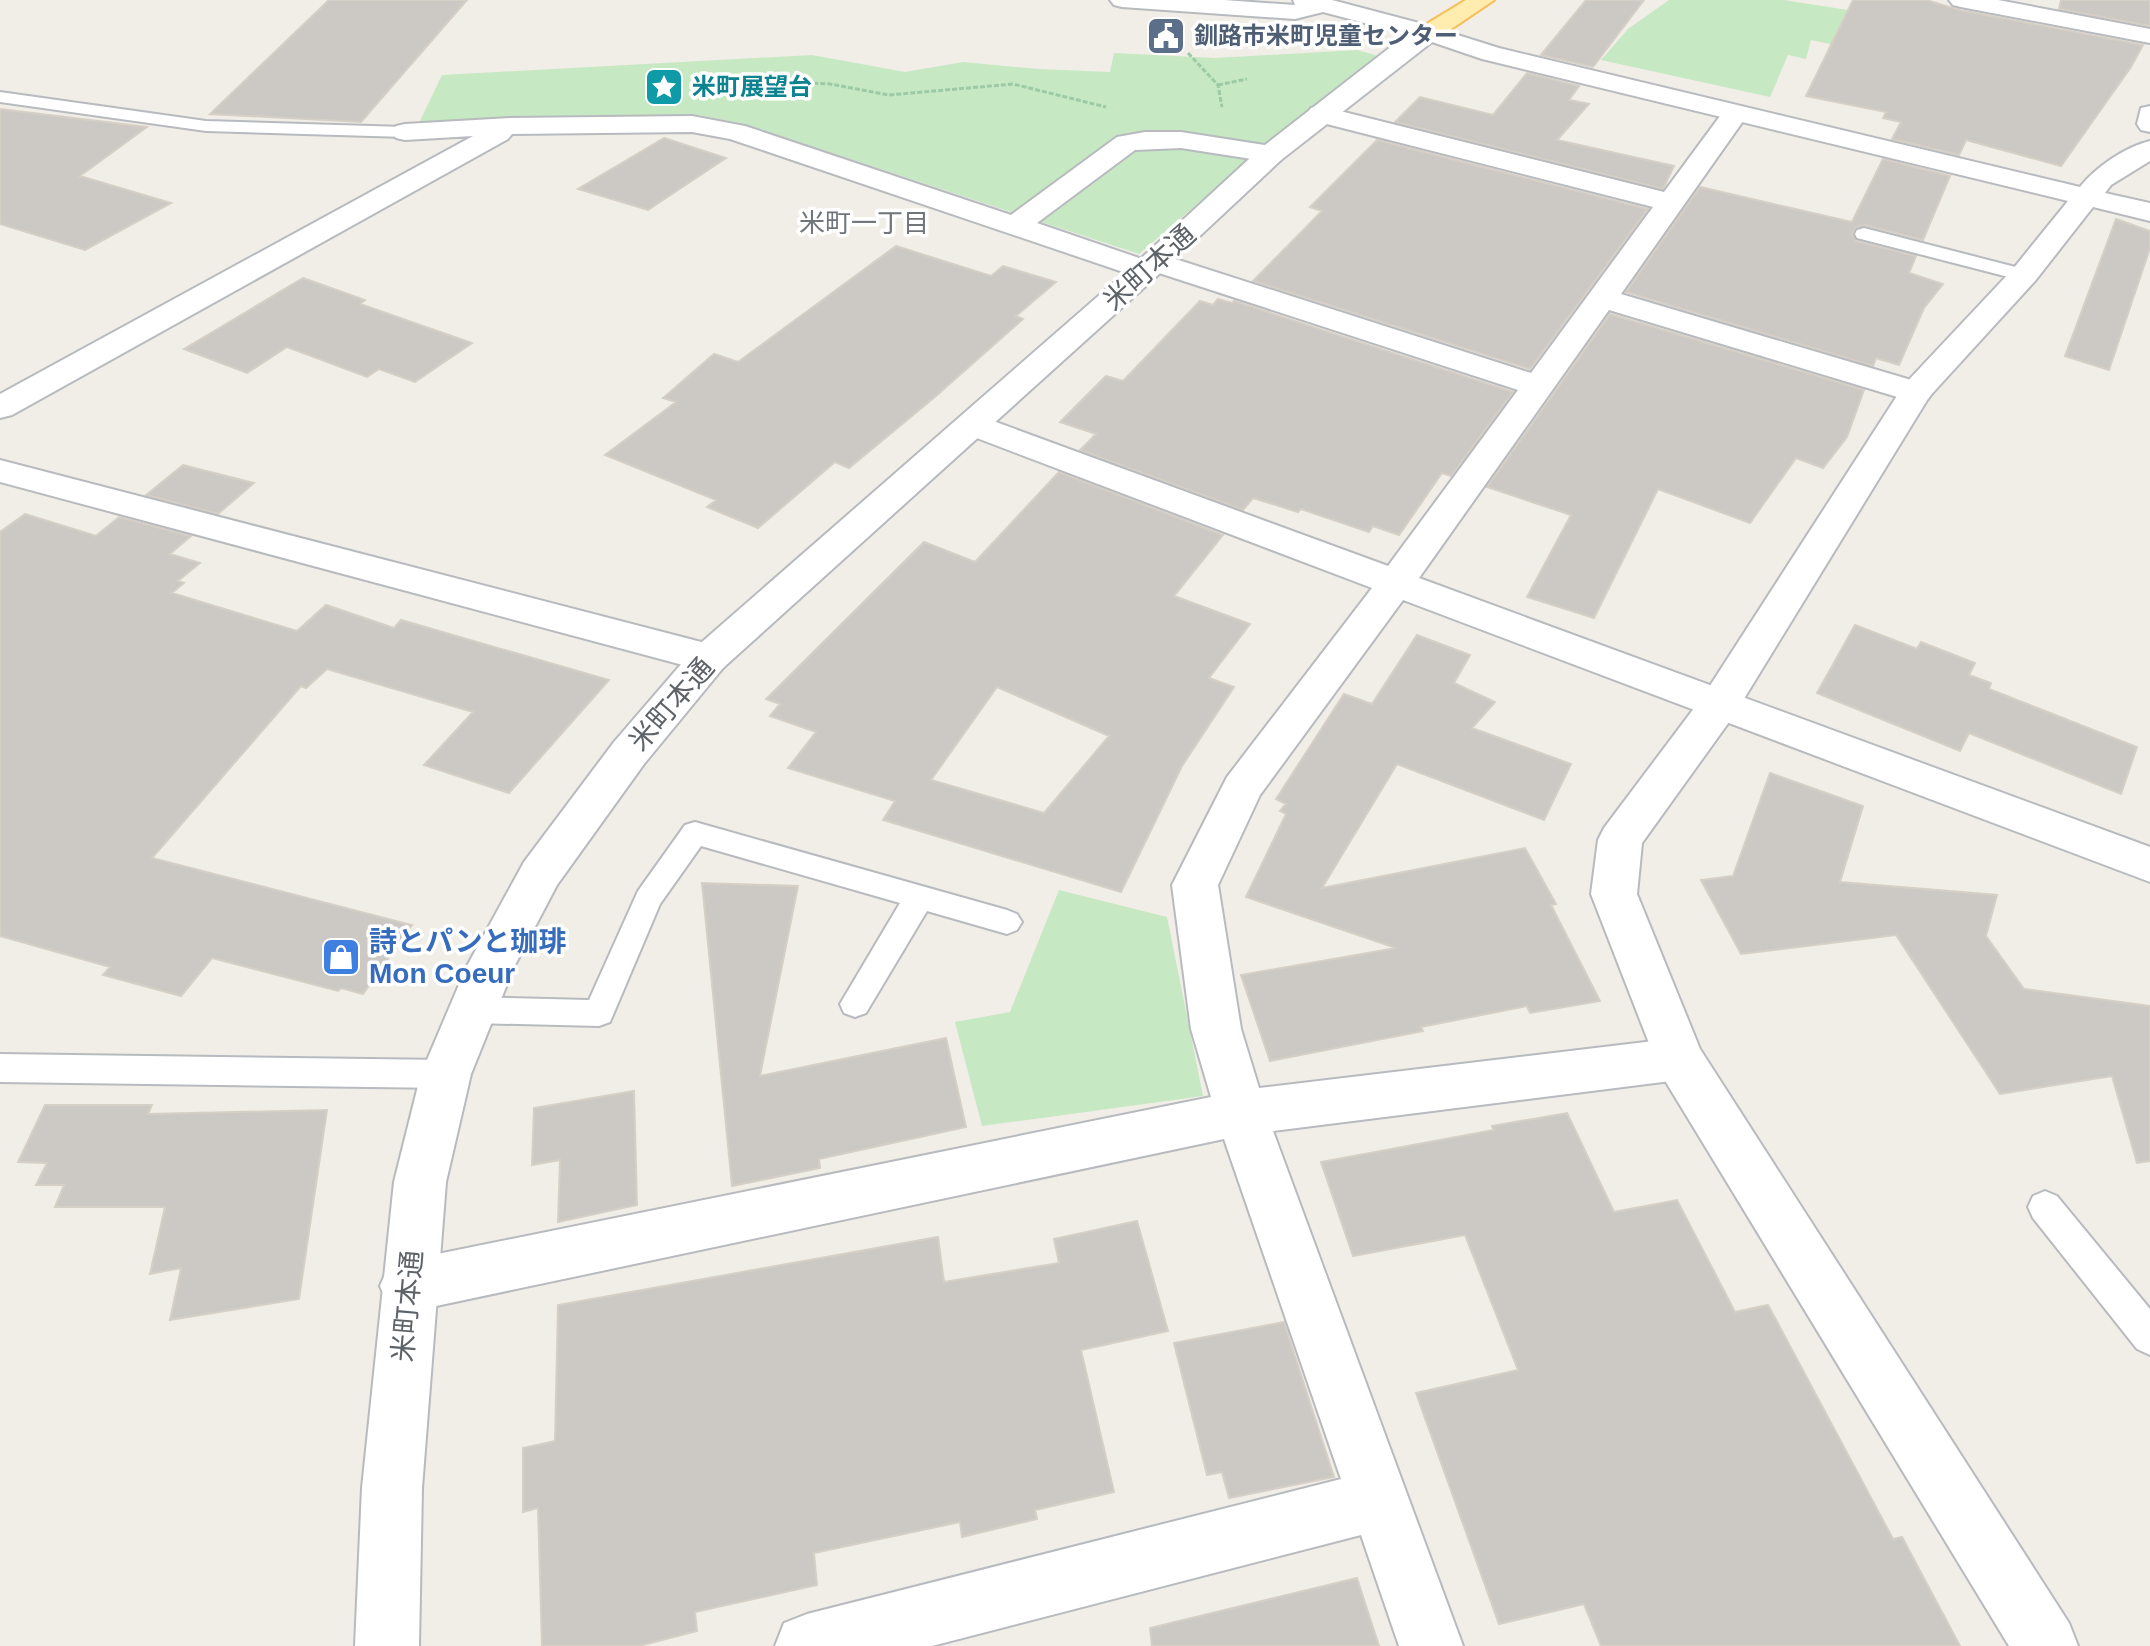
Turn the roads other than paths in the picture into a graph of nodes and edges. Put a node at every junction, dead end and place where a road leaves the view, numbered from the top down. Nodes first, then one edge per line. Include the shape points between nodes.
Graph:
1 (1122, 0) edge
2 (1482, 0) edge
3 (1961, 0) edge
4 (1163, 1) edge
5 (1314, 2) edge
6 (1429, 33) junction
7 (2150, 36) edge
8 (0, 97) edge
9 (1320, 114) junction
10 (1735, 114) junction
11 (2150, 114) edge
12 (2150, 124) edge
13 (510, 126) junction
14 (405, 132) joint
15 (2150, 149) edge
16 (1271, 154) junction
17 (2087, 197) junction
18 (1673, 203) junction
19 (2150, 212) edge
20 (1016, 225) junction
21 (1864, 234) dead end
22 (1151, 266) junction
23 (2024, 275) junction
24 (1602, 298) junction
25 (1538, 386) junction
26 (1916, 392) junction
27 (0, 408) edge
28 (973, 425) junction
29 (0, 471) edge
30 (1396, 583) junction
31 (709, 658) junction
32 (1719, 705) junction
33 (2150, 865) edge
34 (920, 896) junction
35 (1007, 922) dead end
36 (855, 1004) dead end
37 (472, 1010) junction
38 (1679, 1059) junction
39 (0, 1068) edge
40 (446, 1074) junction
41 (1241, 1113) junction
42 (2045, 1207) dead end
43 (408, 1286) junction
44 (2150, 1337) edge
45 (1378, 1500) junction
46 (387, 1646) edge
47 (807, 1646) edge
48 (1431, 1646) edge
49 (2046, 1646) edge

1 - 4 street
2 - 6 main road
3 - 7 street
4 - 5 street via 1295,12
5 - 6 street
6 - 9 street, 米町本通
6 - 10 street via 1491,54
8 - 14 lane via 206,126
9 - 16 street, 米町本通
9 - 18 street
10 - 17 street
10 - 18 street
11 - 12 street
13 - 14 street
13 - 20 street via 692,124 736,132
13 - 27 street
15 - 17 street via 2101,179
16 - 20 street via 1170,139 1127,143
16 - 22 street, 米町本通
17 - 19 street
17 - 23 street
18 - 24 street
20 - 22 street
21 - 23 lane
22 - 25 street
22 - 28 street, 米町本通
23 - 26 street
24 - 25 street
24 - 26 street
25 - 30 street
26 - 32 street
28 - 30 street
28 - 31 street, 米町本通
29 - 31 street
30 - 32 street
30 - 41 street via 1242,788 1195,885 1216,1029
31 - 37 street, 米町本通 via 629,753 540,874
32 - 33 street
32 - 38 street via 1620,840 1614,894
34 - 35 lane
34 - 36 lane
34 - 37 lane via 695,833 648,899 599,1013
37 - 40 street, 米町本通
38 - 41 street
38 - 49 street
39 - 40 lane
40 - 43 street, 米町本通 via 420,1182
41 - 43 street
41 - 45 street
42 - 44 lane
43 - 46 street, 米町本通 via 392,1488
45 - 47 street
45 - 48 street

